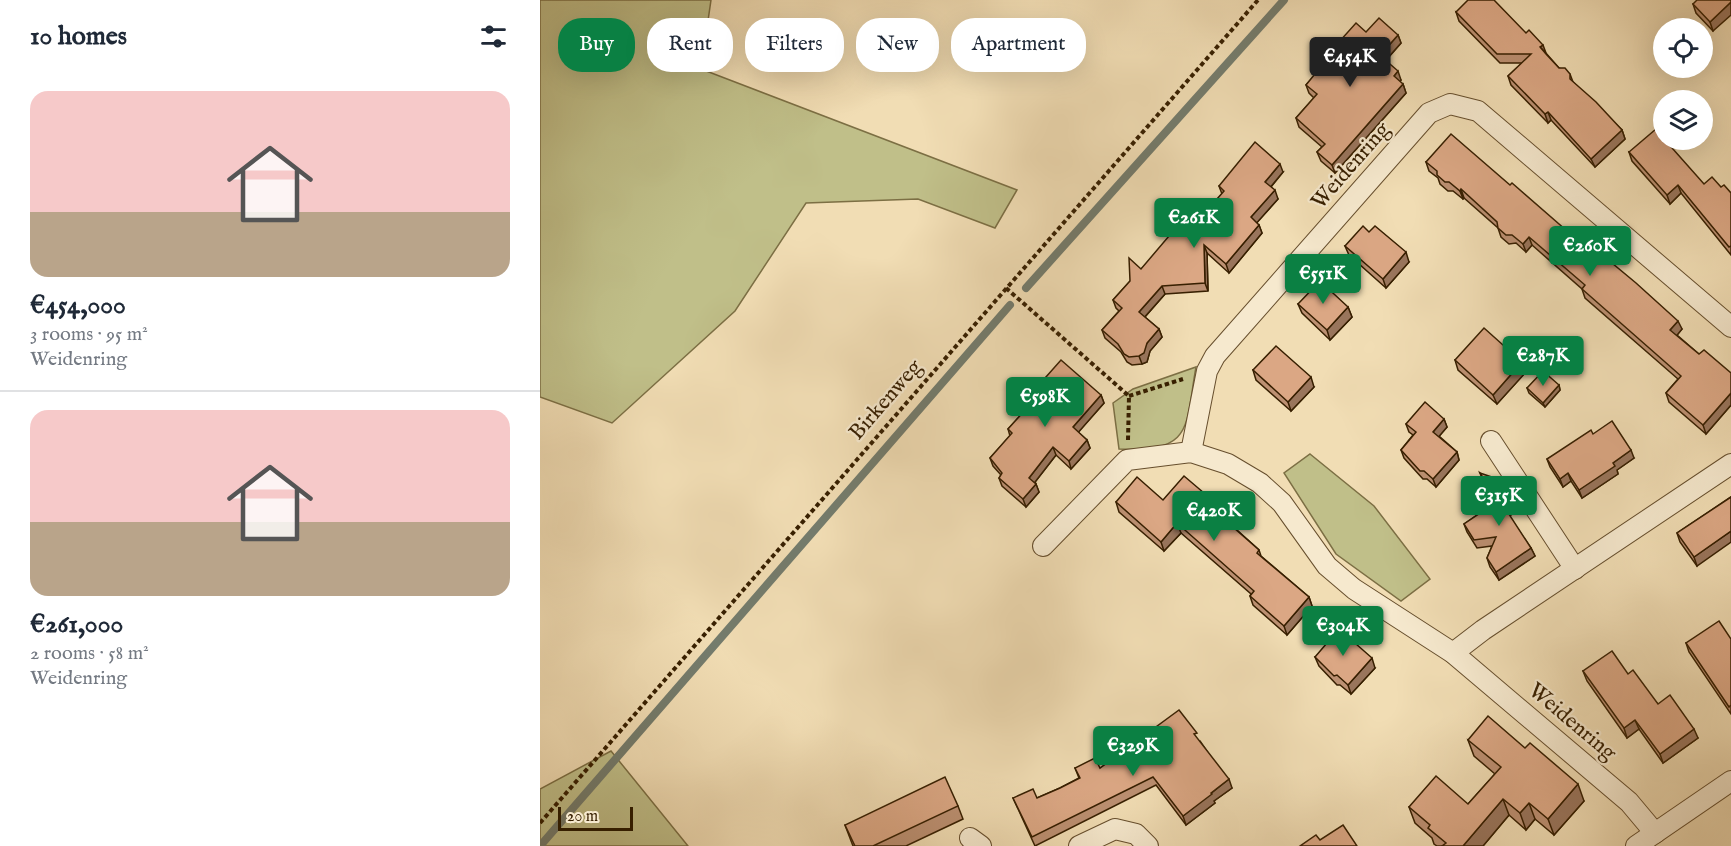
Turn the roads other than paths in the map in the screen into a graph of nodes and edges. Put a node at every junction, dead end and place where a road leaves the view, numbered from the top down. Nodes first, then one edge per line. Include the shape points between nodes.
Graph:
1 (1731, 327) edge
2 (1491, 441) dead end
3 (1191, 452) junction
4 (1731, 464) edge
5 (1043, 546) dead end
6 (1575, 569) junction
7 (1453, 653) junction
8 (1731, 781) edge
9 (1655, 833) junction
10 (1079, 846) edge
11 (1148, 846) edge
12 (1636, 846) edge

1 - 3 street, Weidenring via 1478,111 1450,104 1430,113 1215,357 1206,371
2 - 6 street
3 - 5 street, Weidenring via 1127,460
3 - 7 street, Weidenring via 1228,464 1260,483 1282,503 1327,566 1354,590
4 - 6 street
6 - 7 street
7 - 9 street, Weidenring via 1629,802
8 - 9 street
9 - 12 street
10 - 11 street via 1115,829 1136,834

